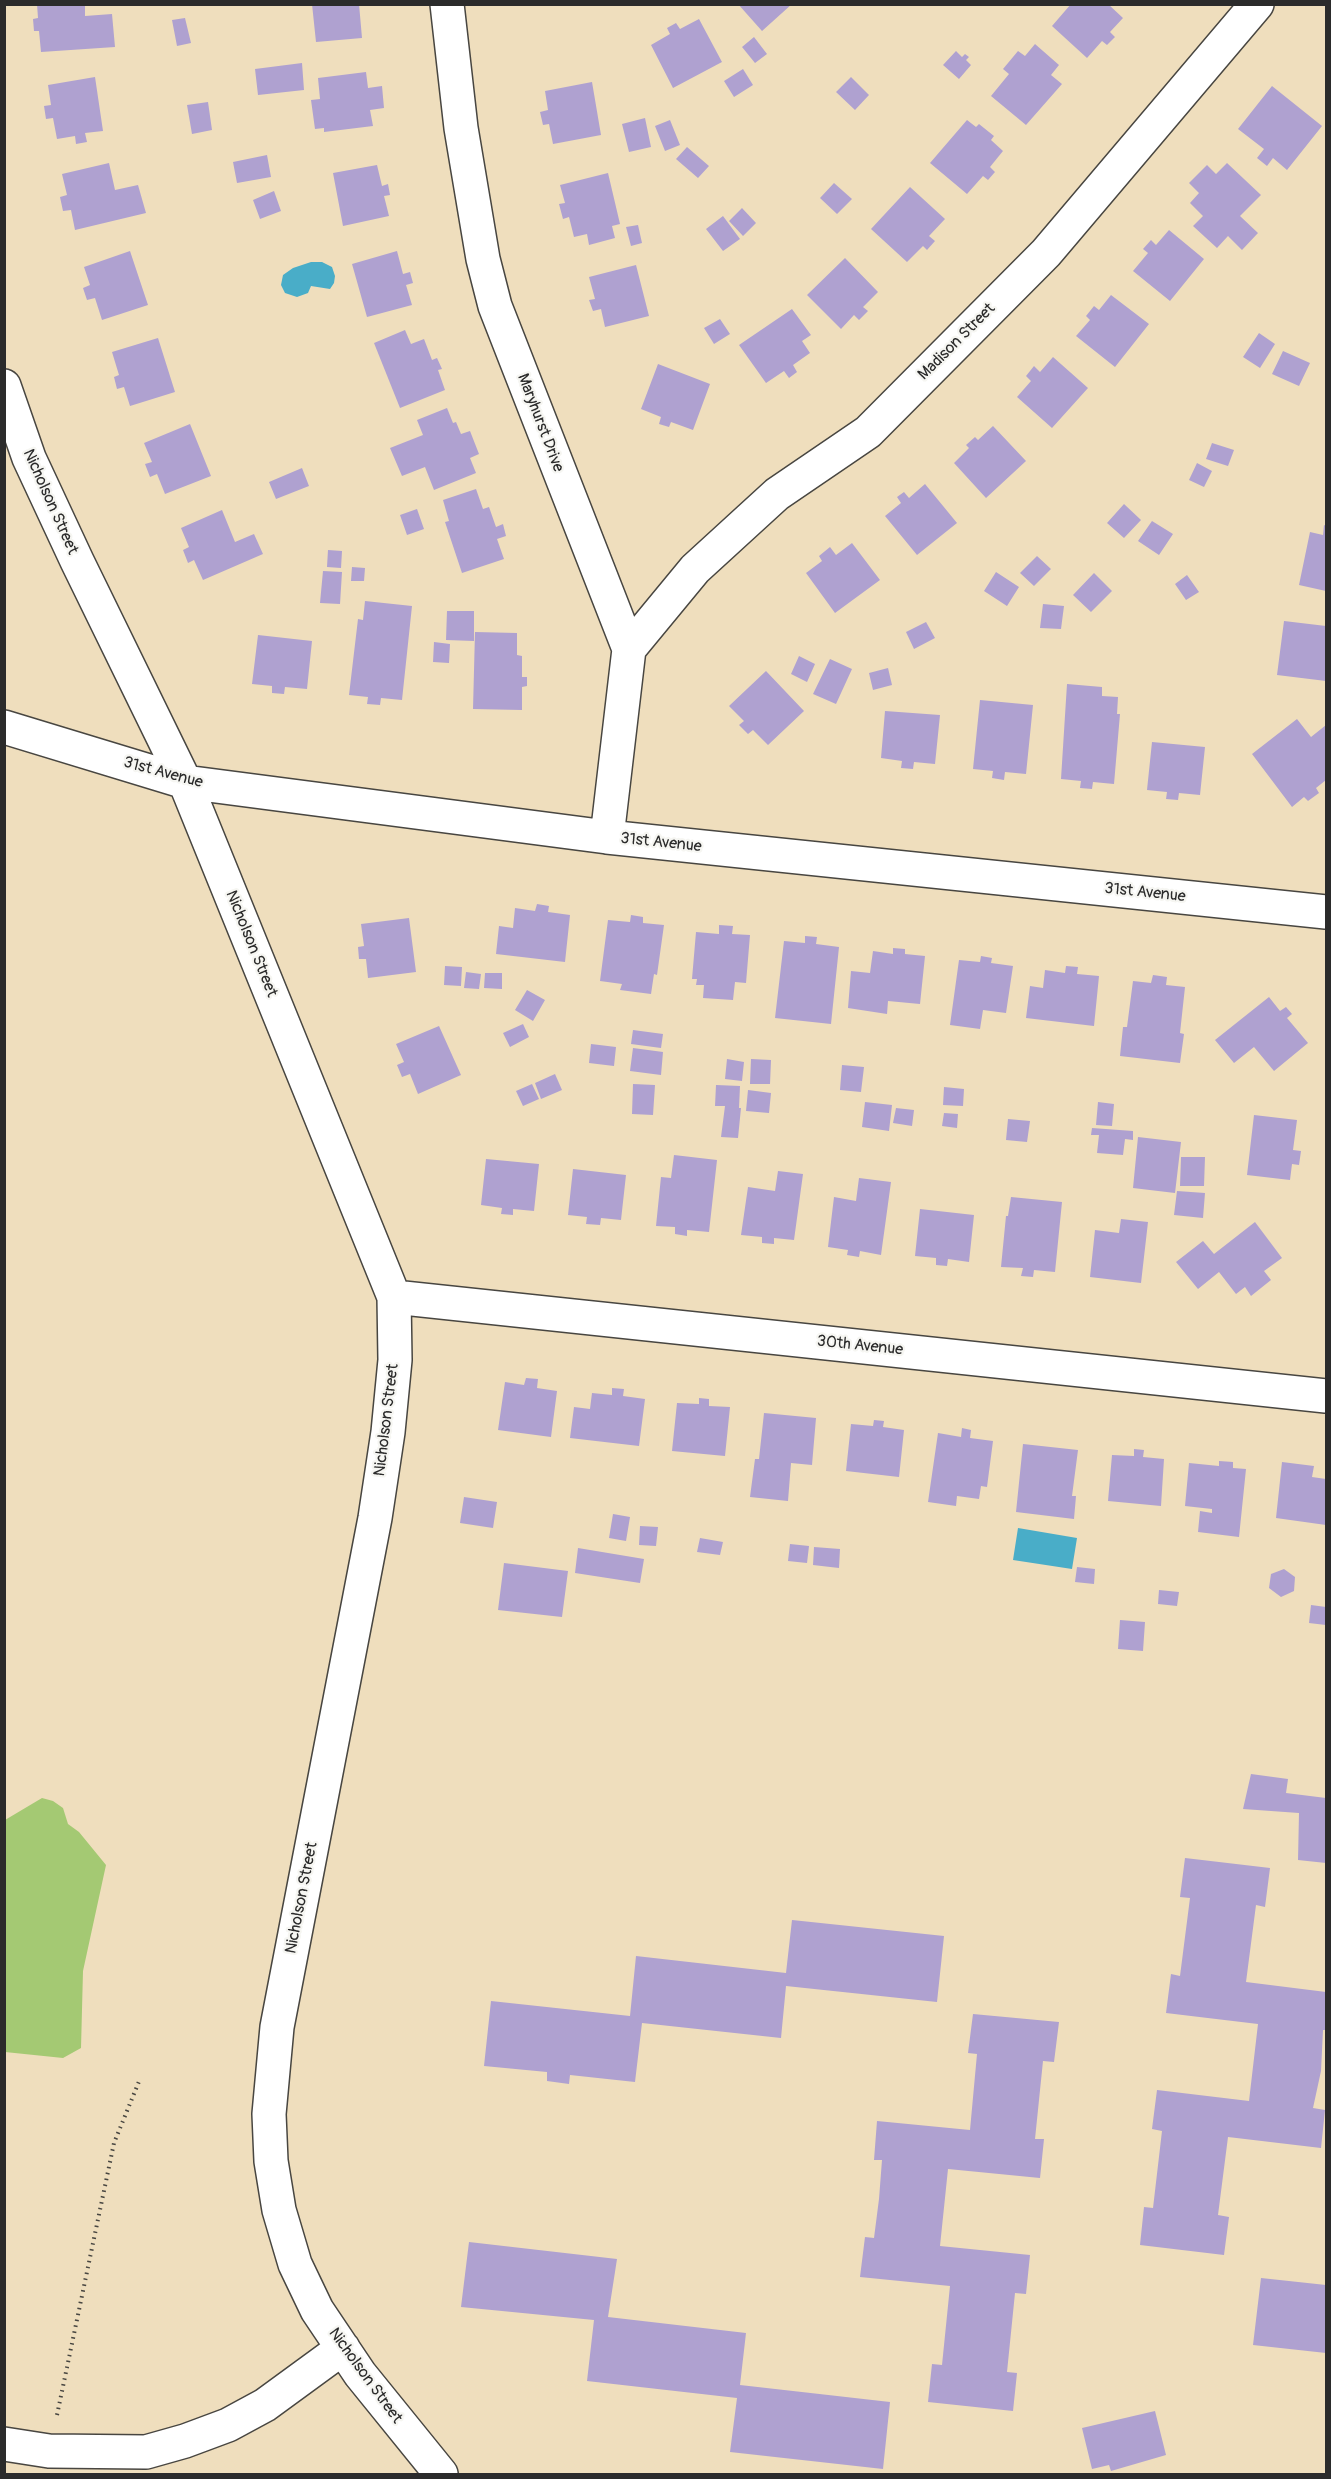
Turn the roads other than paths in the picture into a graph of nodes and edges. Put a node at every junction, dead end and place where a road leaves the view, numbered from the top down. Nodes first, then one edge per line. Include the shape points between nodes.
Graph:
1 (1257, 4) edge
2 (452, 5) edge
3 (4, 386) edge
4 (629, 649) junction
5 (4, 727) edge
6 (185, 782) junction
7 (607, 837) junction
8 (1326, 912) edge
9 (394, 1297) junction
10 (1326, 1396) edge
11 (343, 2348) junction
12 (4, 2444) edge
13 (441, 2475) edge

1 - 4 street, Madison Street via 1046,253 868,432 777,494 695,569
2 - 4 street, Maryhurst Drive via 461,128 495,306
3 - 6 street, Nicholson Street via 34,468
4 - 7 street, Maryhurst Drive
5 - 6 street, 31st Avenue
6 - 7 street, 31st Avenue
6 - 9 street, Nicholson Street
7 - 8 street, 31st Avenue
9 - 10 street, 30th Avenue
9 - 11 street, Nicholson Street via 395,1360 375,1518 277,2027 269,2114 277,2200 295,2264 317,2310
11 - 12 street via 265,2405 228,2425 185,2441 146,2452 49,2451
11 - 13 street, Nicholson Street

